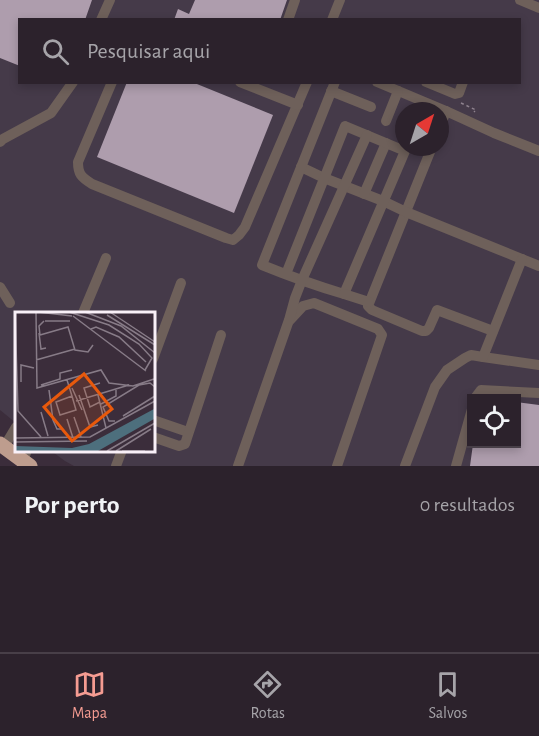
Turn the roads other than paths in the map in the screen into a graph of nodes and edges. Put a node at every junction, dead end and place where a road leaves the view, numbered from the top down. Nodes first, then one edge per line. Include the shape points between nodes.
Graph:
1 (110, 0) edge
2 (295, 0) edge
3 (340, 0) edge
4 (520, 0) edge
5 (539, 8) edge
6 (102, 18) edge
7 (289, 18) edge
8 (333, 18) edge
9 (72, 84) edge
10 (111, 84) edge
11 (245, 84) edge
12 (306, 84) edge
13 (381, 84) edge
14 (431, 84) edge
15 (462, 85) edge
16 (333, 87) edge
17 (398, 91) junction
18 (424, 102) edge
19 (298, 105) junction
20 (371, 106) dead end
21 (449, 112) edge
22 (386, 121) dead end
23 (367, 135) junction
24 (0, 142) edge
25 (386, 143) junction
26 (539, 151) edge
27 (428, 156) edge
28 (301, 167) junction
29 (324, 178) junction
30 (344, 186) junction
31 (364, 194) junction
32 (383, 201) junction
33 (406, 212) junction
34 (106, 258) dead end
35 (522, 259) junction
36 (539, 266) edge
37 (286, 274) junction
38 (302, 280) junction
39 (181, 283) dead end
40 (0, 287) edge
41 (344, 294) junction
42 (369, 302) junction
43 (10, 303) dead end
44 (84, 312) edge
45 (289, 320) junction
46 (493, 331) junction
47 (221, 335) dead end
48 (154, 356) edge
49 (483, 357) junction
50 (539, 364) edge
51 (539, 393) edge
52 (478, 394) edge
53 (154, 420) edge
54 (467, 424) edge
55 (15, 428) edge
56 (188, 432) junction
57 (154, 437) edge
58 (2, 445) edge
59 (122, 451) edge
60 (27, 459) edge
61 (116, 466) edge
62 (238, 466) edge
63 (337, 466) edge
64 (405, 466) edge
65 (456, 466) edge

1 - 6 street
2 - 7 street
3 - 8 street
4 - 5 street
9 - 24 street via 51,113
10 - 19 street via 78,162 83,179 233,240 245,227
11 - 19 street
12 - 19 street
13 - 17 street
14 - 15 street via 455,94
16 - 20 street
16 - 28 street
17 - 18 street
17 - 22 street
21 - 26 street
23 - 25 street
23 - 29 street via 345,126
23 - 30 street
25 - 31 street
25 - 32 street via 405,152
27 - 33 street
28 - 29 street
28 - 37 street via 262,265
29 - 30 street
29 - 37 street
30 - 31 street
30 - 38 street
31 - 32 street
32 - 33 street
32 - 41 street
33 - 35 street
33 - 42 street
34 - 44 street
35 - 36 street
35 - 46 street
37 - 38 street
38 - 41 street
38 - 45 street
39 - 48 street
40 - 43 street
41 - 42 street
42 - 46 street via 372,310 422,331 429,328 437,310
45 - 62 street
45 - 63 street via 303,306 314,303 378,329 382,335
46 - 49 street
47 - 56 street
49 - 50 street
49 - 64 street via 471,355 447,370 435,387
51 - 52 street via 481,390
53 - 56 street
54 - 65 street
55 - 58 street
56 - 57 street via 185,444 179,446
58 - 60 highway
59 - 61 street

